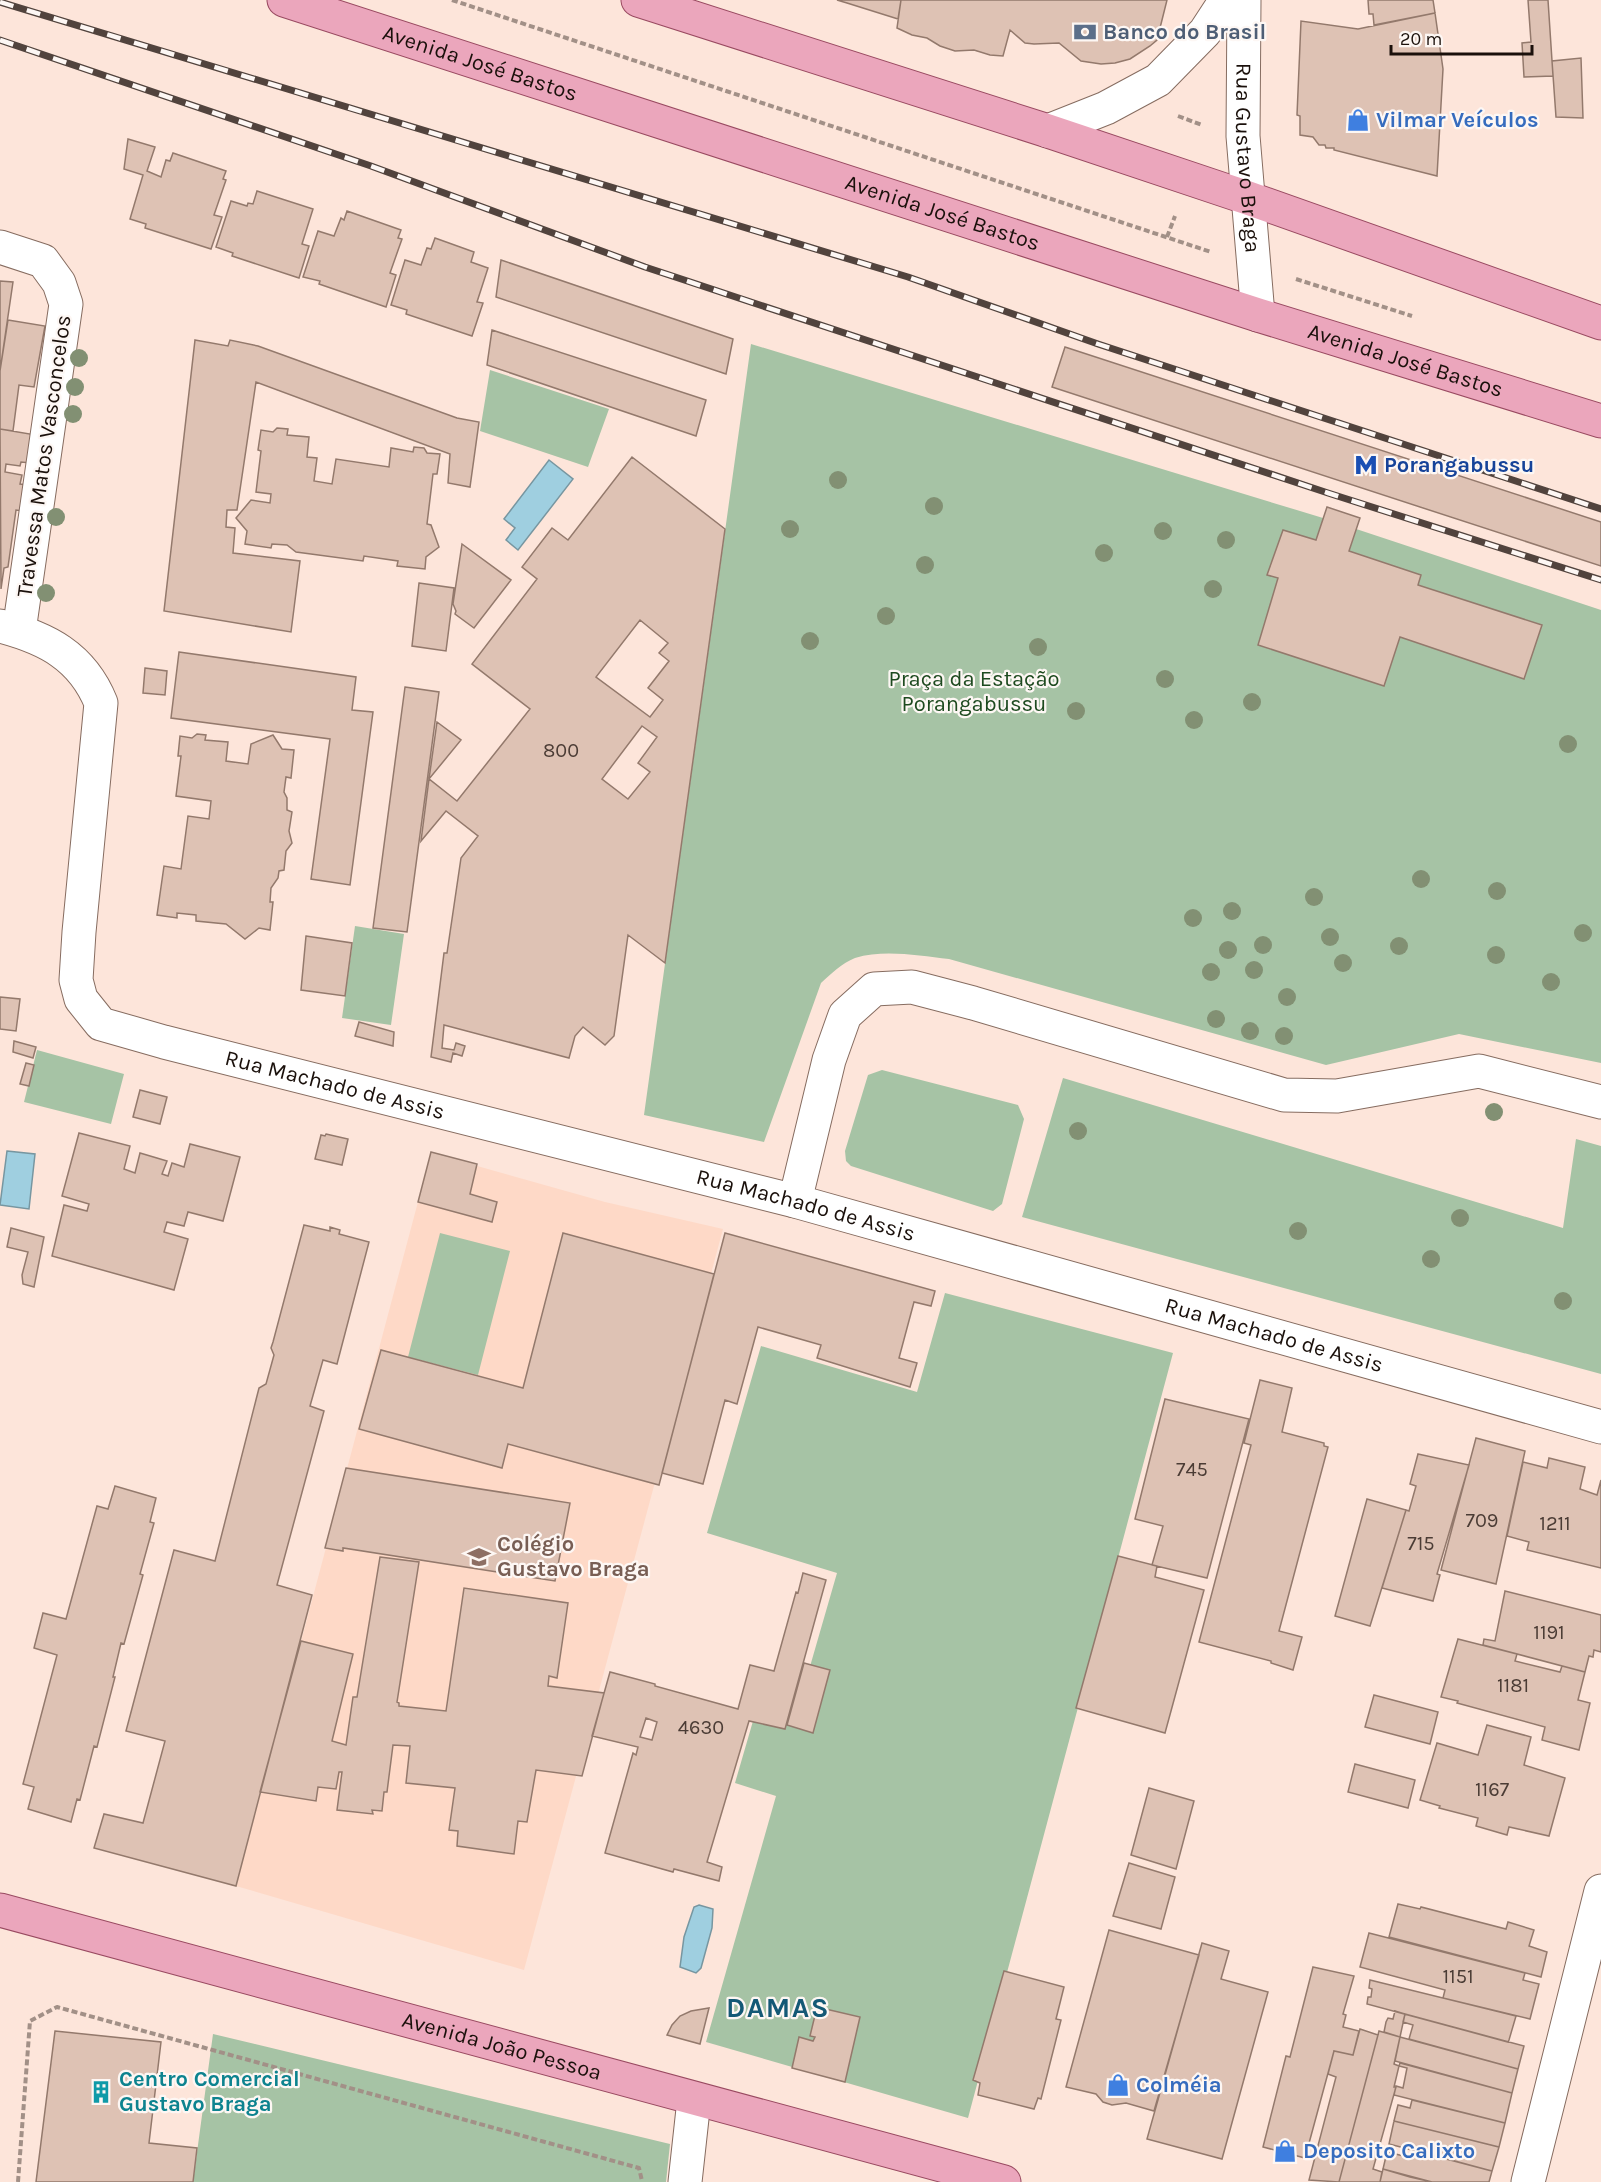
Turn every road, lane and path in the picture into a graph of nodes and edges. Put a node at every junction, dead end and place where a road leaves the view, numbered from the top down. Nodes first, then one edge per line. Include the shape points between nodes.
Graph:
1 (284, 0) edge
2 (452, 0) edge
3 (638, 0) edge
4 (1226, 0) edge
5 (1244, 0) edge
6 (329, 7) edge
7 (1175, 116) dead end
8 (1206, 126) dead end
9 (1048, 131) junction
10 (1248, 198) junction
11 (1176, 212) dead end
12 (1167, 237) junction
13 (0, 247) edge
14 (1164, 247) dead end
15 (1254, 266) junction
16 (1258, 315) junction
17 (1422, 319) dead end
18 (1601, 322) edge
19 (1601, 421) edge
20 (9, 628) edge
21 (1601, 1102) edge
22 (795, 1201) junction
23 (1601, 1427) edge
24 (1601, 1891) edge
25 (0, 1910) edge
26 (694, 2100) junction
27 (18, 2182) edge
28 (642, 2182) edge
29 (685, 2182) edge
30 (1004, 2182) edge
31 (1528, 2182) edge

1 - 6 main road, Avenida José Bastos
2 - 12 path
3 - 9 main road
4 - 9 street via 1205,32 1158,80 1106,108
5 - 10 street, Rua Gustavo Braga via 1243,136
6 - 16 main road, Avenida José Bastos
7 - 8 path
9 - 10 main road
10 - 15 street, Rua Gustavo Braga
10 - 18 main road
11 - 12 path
12 - 14 path
12 - 15 path
13 - 20 street, Travessa Matos Vasconcelos via 43,261 59,284 66,304
15 - 16 street, Rua Gustavo Braga
15 - 17 path
16 - 19 main road, Avenida José Bastos
20 - 22 street, Rua Machado de Assis via 65,652 94,687 101,703 76,980 81,999 100,1024
21 - 22 street via 1479,1071 1336,1096 1284,1095 932,992 912,987 874,990 845,1015 829,1060
22 - 23 street, Rua Machado de Assis
24 - 31 street
25 - 26 main road, Avenida João Pessoa
26 - 29 street
26 - 30 main road, Avenida João Pessoa
27 - 28 path via 30,2021 57,2007 639,2169

